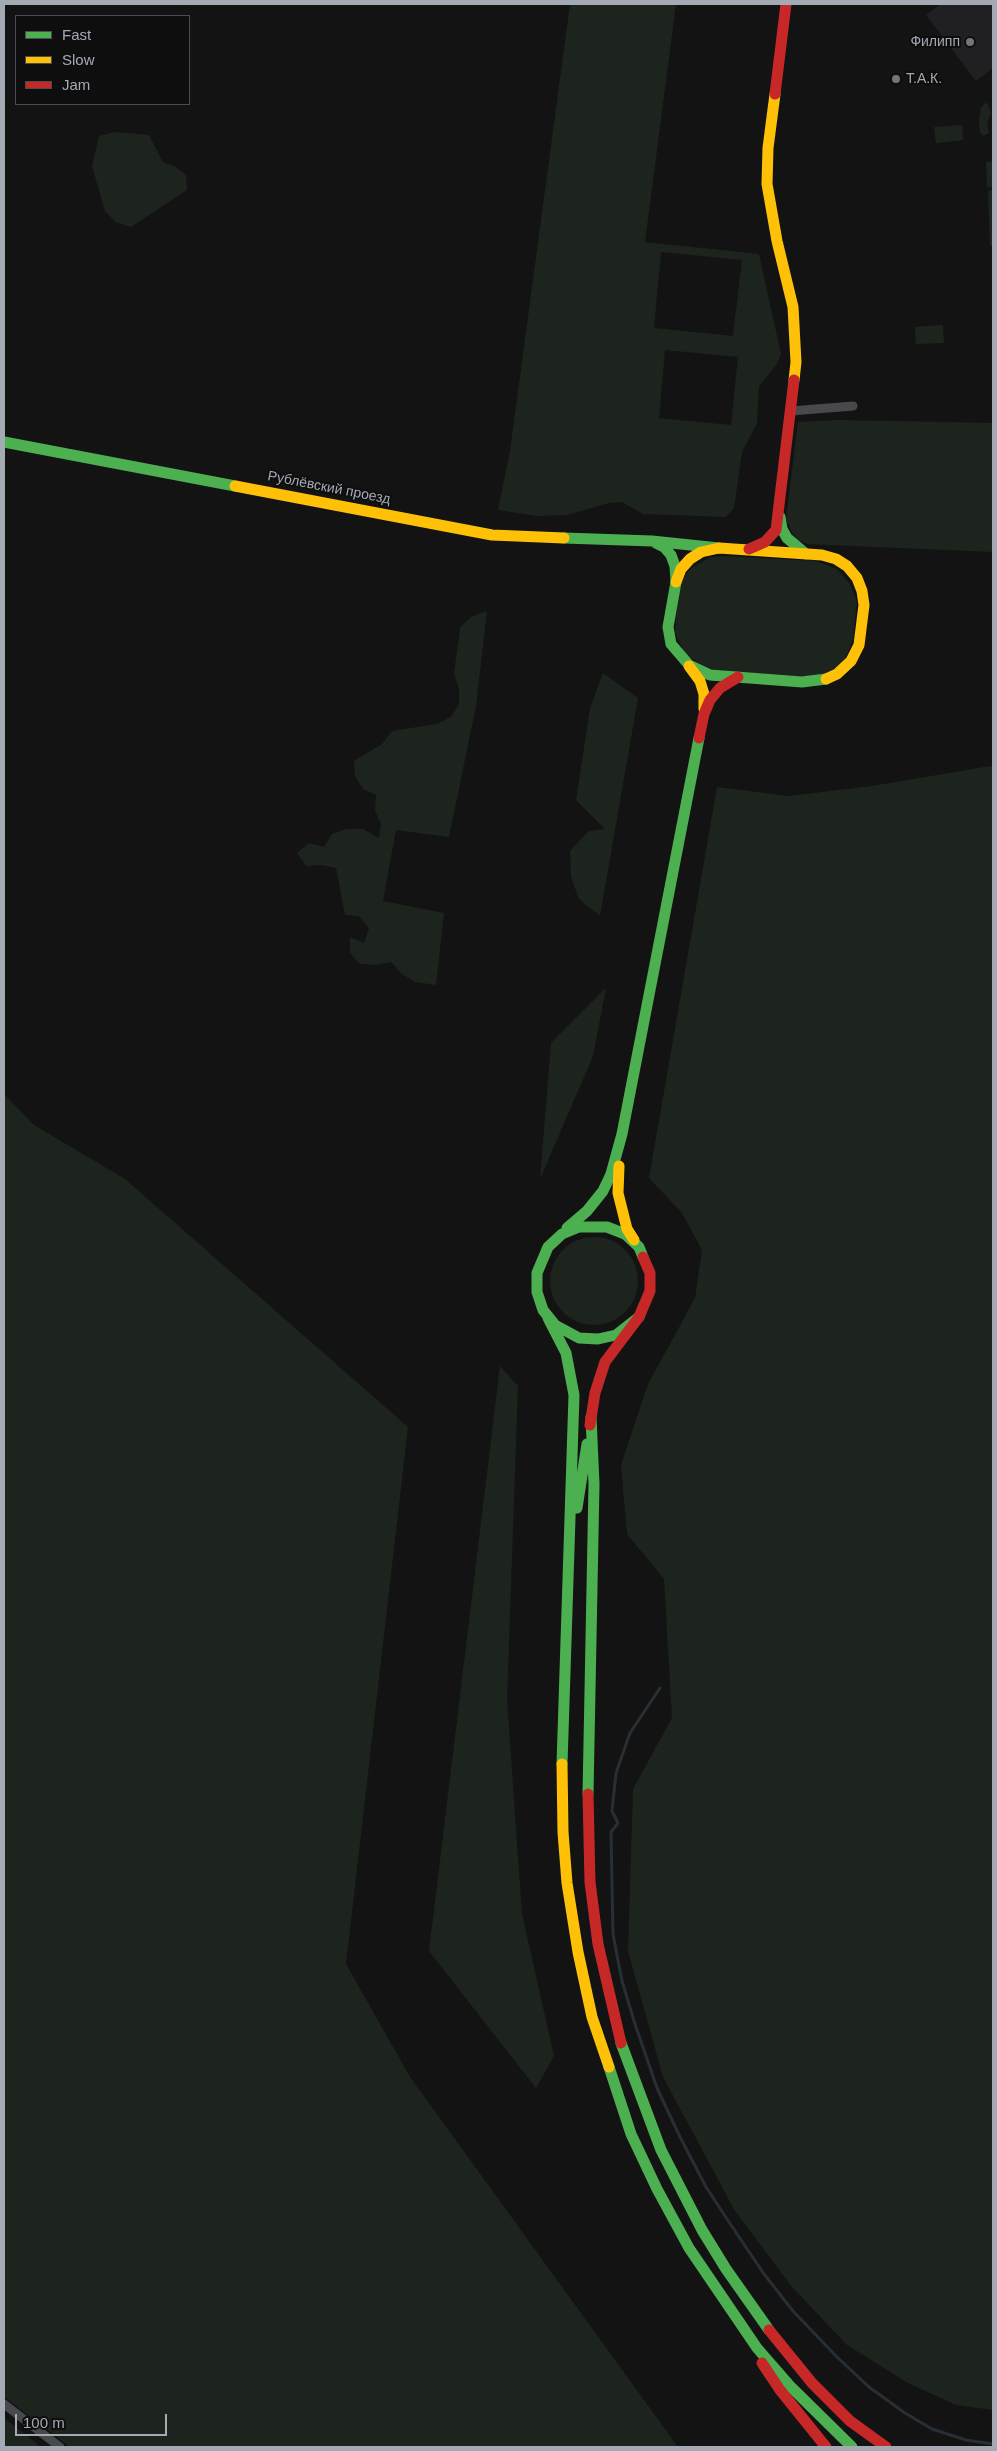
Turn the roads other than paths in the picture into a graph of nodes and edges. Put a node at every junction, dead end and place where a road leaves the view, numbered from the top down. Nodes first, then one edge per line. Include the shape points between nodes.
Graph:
1 (786, 4) edge
2 (853, 406) dead end
3 (791, 411) junction
4 (4, 442) edge
5 (779, 514) junction
6 (652, 541) junction
7 (719, 548) junction
8 (749, 550) junction
9 (806, 554) junction
10 (676, 582) junction
11 (689, 665) junction
12 (738, 677) junction
13 (704, 714) junction
14 (622, 1134) junction
15 (554, 1240) junction
16 (644, 1255) junction
17 (638, 1317) junction
18 (548, 1318) junction
19 (591, 1417) junction
20 (570, 1554) junction
21 (731, 2312) junction
22 (4, 2404) edge
23 (60, 2447) edge
24 (826, 2447) edge
25 (852, 2447) edge
26 (886, 2447) edge

1 - 3 street via 768,148 768,184 796,334
2 - 3 street
3 - 5 street
4 - 6 street, Рублёвский проезд via 492,535
5 - 8 street via 771,537
5 - 9 street via 787,538
6 - 7 street, Рублёвский проезд
6 - 10 street via 672,555
7 - 8 street
7 - 10 street via 701,552 690,559
8 - 9 street
9 - 12 street via 836,559 857,578 864,605 859,645 837,674 821,680 802,682
10 - 11 street via 668,627 671,644
11 - 12 street via 710,674
11 - 13 street via 704,694
12 - 13 street via 720,688
13 - 14 street
14 - 15 street via 603,1191 588,1211
14 - 16 street via 618,1193 627,1229
15 - 16 street via 579,1227 607,1227 625,1234
15 - 18 street via 543,1255 537,1273 537,1292
16 - 17 street via 650,1273 650,1292
17 - 18 street via 616,1335 589,1339 570,1335
17 - 19 street via 605,1362
18 - 20 street via 566,1353 574,1395
19 - 20 street
19 - 26 street via 594,1484 588,1775 590,1882 598,1944 619,2038 661,2150 726,2269 812,2383 850,2421
20 - 21 street via 562,1768 567,1883 578,1952 592,2017 632,2134 689,2248
21 - 24 street via 780,2390
21 - 25 street via 791,2387
22 - 23 street

